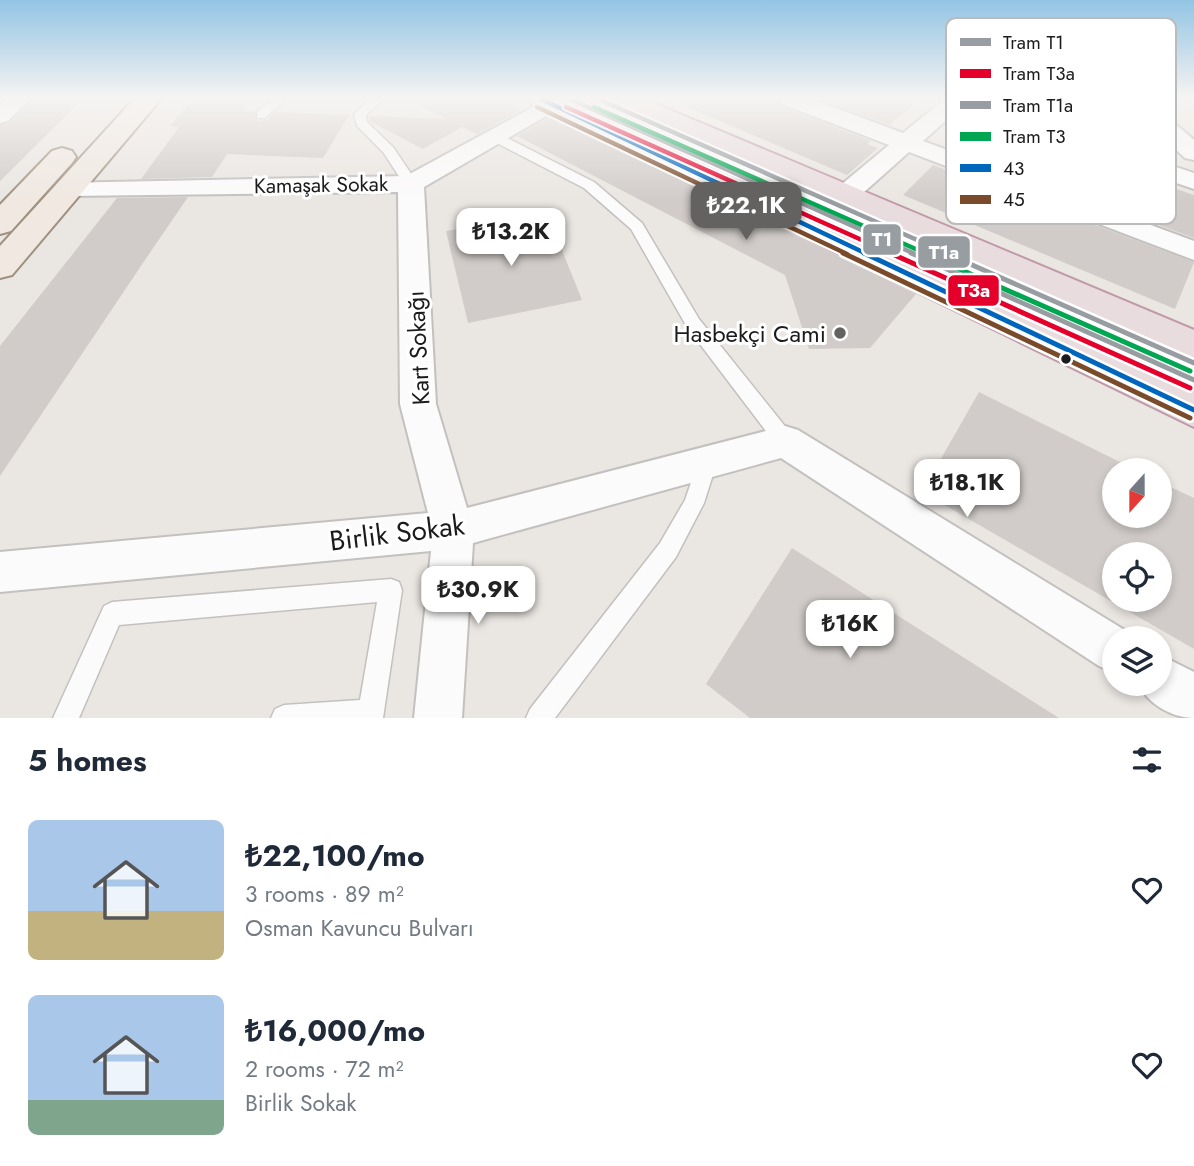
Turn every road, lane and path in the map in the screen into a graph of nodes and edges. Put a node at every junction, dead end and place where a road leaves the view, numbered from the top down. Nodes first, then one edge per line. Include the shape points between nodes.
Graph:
1 (84, 133) edge
2 (118, 133) edge
3 (371, 133) edge
4 (503, 133) edge
5 (612, 133) edge
6 (701, 133) edge
7 (881, 133) edge
8 (917, 133) edge
9 (1176, 137) edge
10 (495, 138) junction
11 (907, 142) junction
12 (1194, 153) edge
13 (946, 157) edge
14 (1176, 175) edge
15 (1194, 181) edge
16 (411, 184) junction
17 (68, 188) junction
18 (845, 195) junction
19 (0, 224) edge
20 (1123, 224) edge
21 (1194, 251) edge
22 (0, 267) edge
23 (1194, 346) edge
24 (1194, 410) edge
25 (785, 441) junction
26 (707, 462) junction
27 (453, 530) junction
28 (0, 572) edge
29 (1102, 641) edge
30 (1172, 686) edge
31 (1194, 700) edge
32 (371, 715) edge
33 (66, 718) edge
34 (284, 718) edge
35 (438, 718) edge
36 (539, 718) edge

1 - 19 main road
2 - 17 main road
3 - 16 lane
4 - 10 street, Kamaşak Sokak
5 - 24 highway
6 - 18 highway
7 - 11 street
8 - 11 street
9 - 12 street
10 - 16 street, Kamaşak Sokak
10 - 25 lane via 589,185 637,226 693,323
11 - 13 street
11 - 18 street
14 - 15 street
16 - 17 street, Kamaşak Sokak
16 - 27 street, Kart Sokağı via 418,404
17 - 22 main road
18 - 23 highway
20 - 21 street
25 - 26 street, Birlik Sokak
25 - 29 street
26 - 27 street, Birlik Sokak
26 - 36 lane via 694,503 668,550
27 - 28 street, Birlik Sokak
27 - 35 street, Kart Sokağı
30 - 31 street
32 - 33 lane via 391,590 112,614
32 - 34 lane

